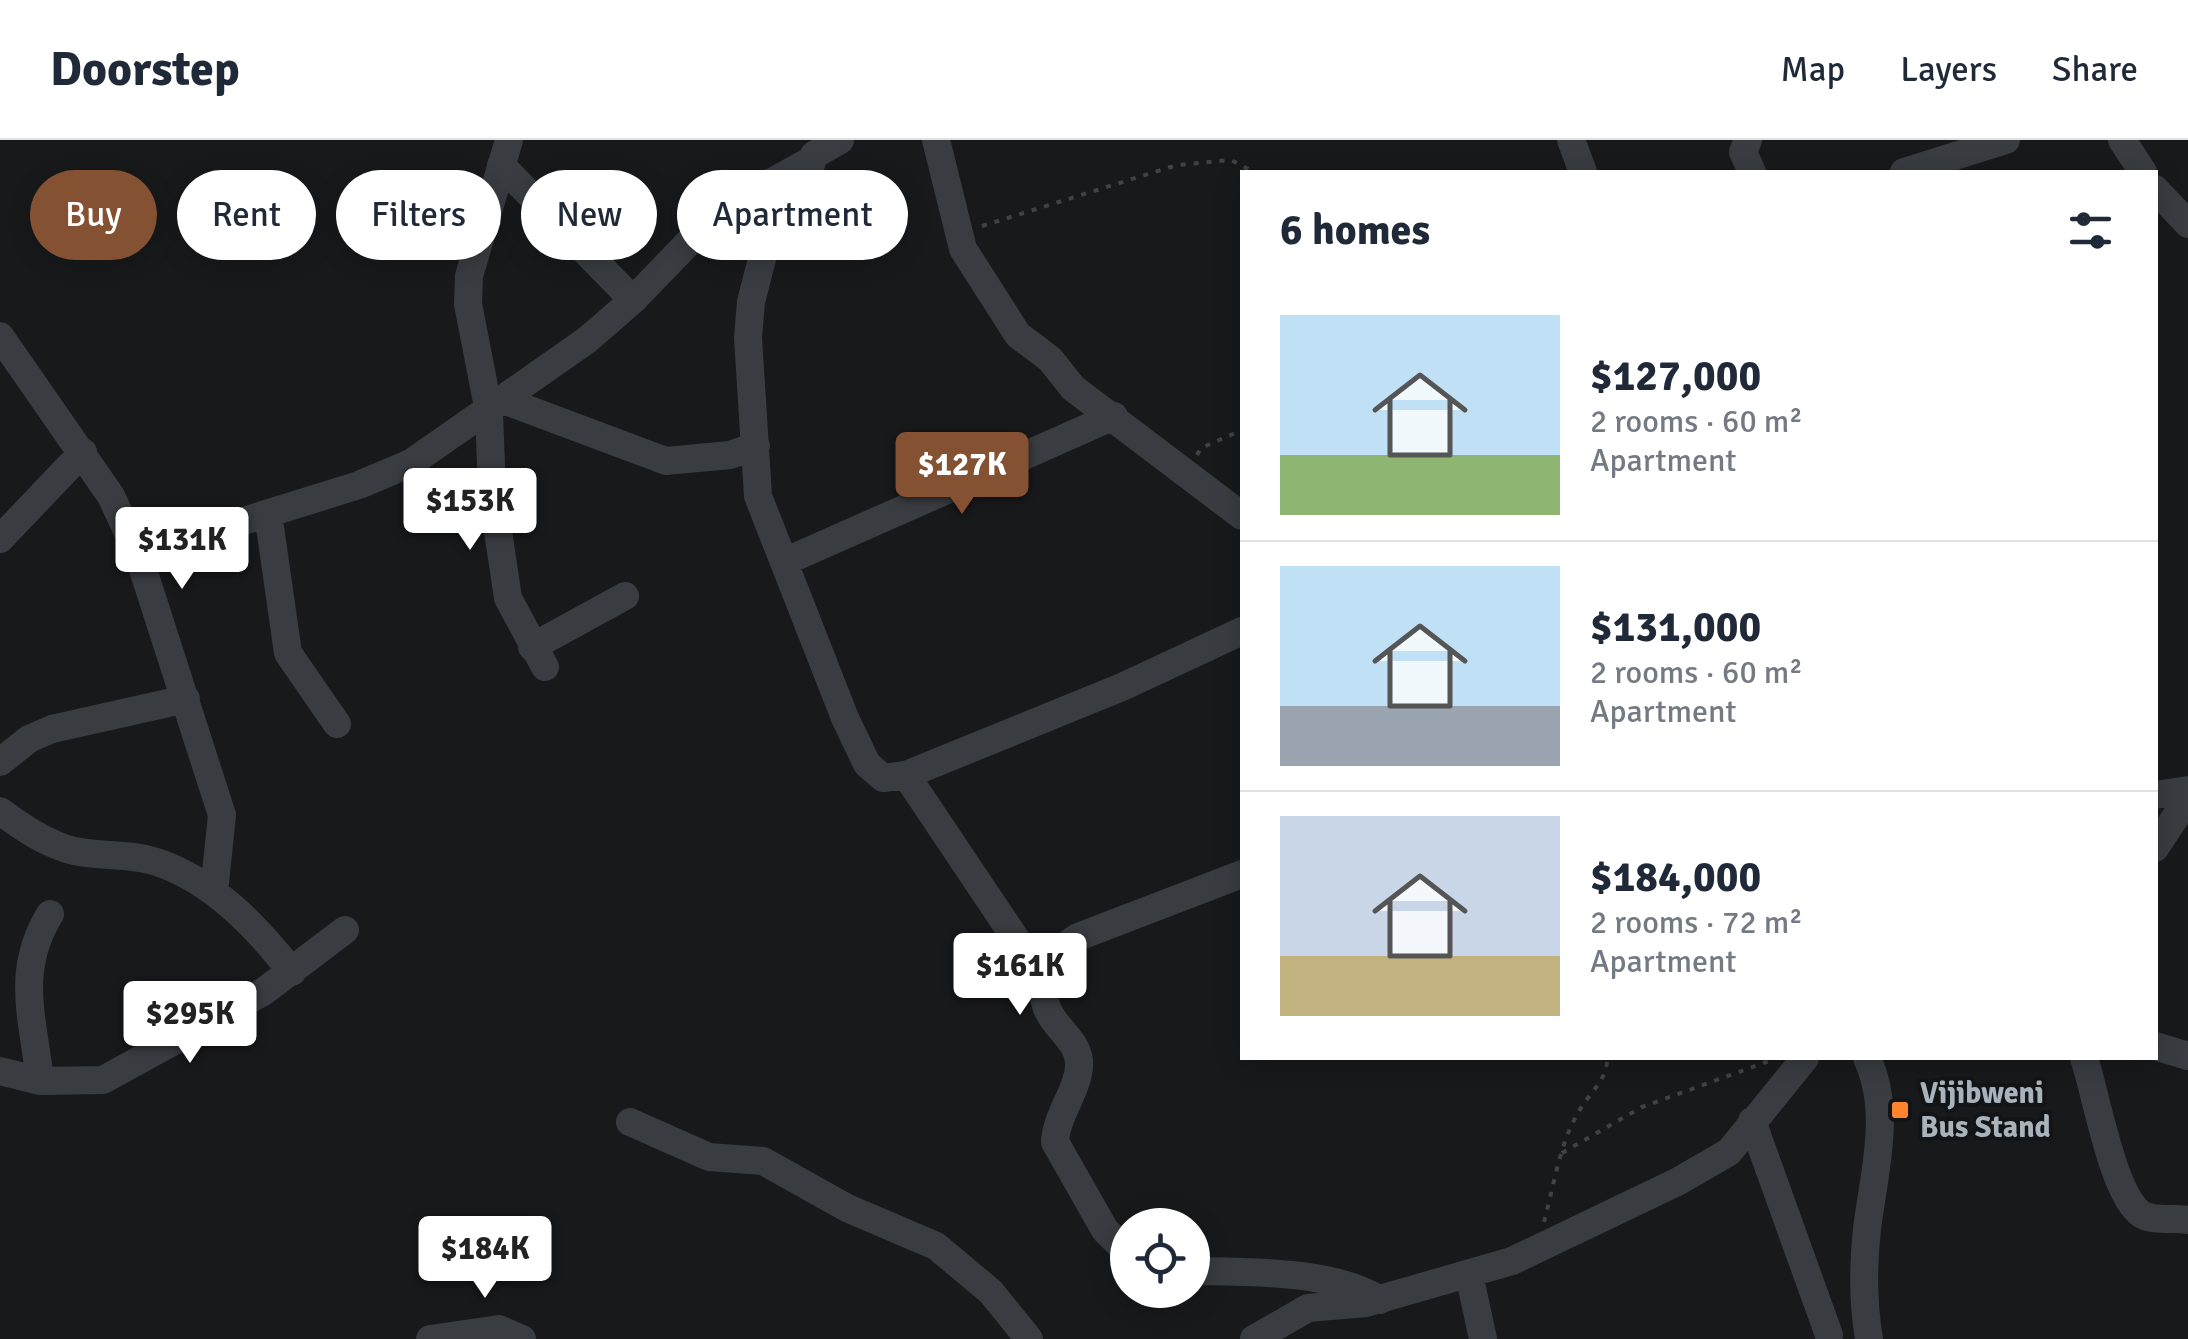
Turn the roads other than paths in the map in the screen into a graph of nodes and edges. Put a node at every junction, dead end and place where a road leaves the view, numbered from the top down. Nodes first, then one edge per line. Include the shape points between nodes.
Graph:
1 (840, 140) edge
2 (936, 140) edge
3 (1748, 140) edge
4 (2006, 140) edge
5 (2122, 140) edge
6 (505, 153) edge
7 (810, 161) junction
8 (1751, 170) edge
9 (1910, 170) edge
10 (2142, 170) edge
11 (2158, 192) edge
12 (2188, 224) edge
13 (633, 300) junction
14 (0, 336) edge
15 (496, 406) junction
16 (1114, 416) junction
17 (756, 446) junction
18 (82, 452) junction
19 (268, 513) junction
20 (1240, 514) edge
21 (0, 539) edge
22 (138, 554) junction
23 (784, 562) junction
24 (625, 596) dead end
25 (1240, 632) edge
26 (186, 700) junction
27 (337, 724) dead end
28 (0, 762) edge
29 (906, 774) junction
30 (2188, 790) edge
31 (2158, 795) edge
32 (2188, 798) edge
33 (0, 810) edge
34 (2158, 843) edge
35 (1240, 875) edge
36 (214, 892) junction
37 (50, 914) dead end
38 (345, 930) dead end
39 (292, 972) junction
40 (1044, 981) junction
41 (2158, 1047) edge
42 (2188, 1056) edge
43 (1803, 1060) edge
44 (1868, 1060) edge
45 (2085, 1060) edge
46 (0, 1071) edge
47 (40, 1081) junction
48 (1752, 1121) junction
49 (630, 1122) dead end
50 (2188, 1220) edge
51 (1110, 1235) edge
52 (1210, 1272) edge
53 (1469, 1274) junction
54 (1380, 1300) junction
55 (1867, 1328) edge
56 (1824, 1337) edge
57 (430, 1339) edge
58 (522, 1339) edge
59 (1029, 1339) edge
60 (1254, 1339) edge
61 (1483, 1339) edge

1 - 7 street
2 - 16 street via 958,233 975,273 1018,335 1073,388
3 - 8 street via 1743,152
4 - 9 street
5 - 10 street
6 - 13 street
6 - 15 street via 469,276 472,344
7 - 13 street via 719,211
7 - 17 street via 799,205 765,247 751,302
11 - 12 street
13 - 15 street
14 - 18 street
15 - 17 street via 666,462 730,456
15 - 19 street via 411,462
15 - 24 street via 502,567 508,598 538,657
16 - 20 street
16 - 23 street
17 - 23 street via 758,496
18 - 21 street
18 - 22 street
19 - 22 street
19 - 27 street via 288,653
22 - 26 street
23 - 29 street via 861,754 884,778
25 - 29 street
26 - 28 street via 52,730
26 - 36 street via 222,816
29 - 40 street
30 - 31 street
32 - 34 street
33 - 36 street via 54,844 159,862
35 - 40 street via 1078,937
36 - 39 street
37 - 47 street via 27,964
38 - 39 street
39 - 47 street via 103,1080
40 - 51 street via 1048,1012 1072,1043 1079,1066 1055,1142
41 - 42 street
43 - 48 street
44 - 55 street via 1880,1135 1867,1230
45 - 50 street via 2116,1172 2133,1206 2147,1217
46 - 47 street
48 - 53 street via 1717,1161 1536,1250
48 - 56 street
49 - 59 street via 709,1157 763,1161 936,1246 991,1292
52 - 54 street via 1356,1285
53 - 54 street
53 - 61 street
54 - 60 street via 1308,1308
55 - 56 street
57 - 58 street via 499,1329

